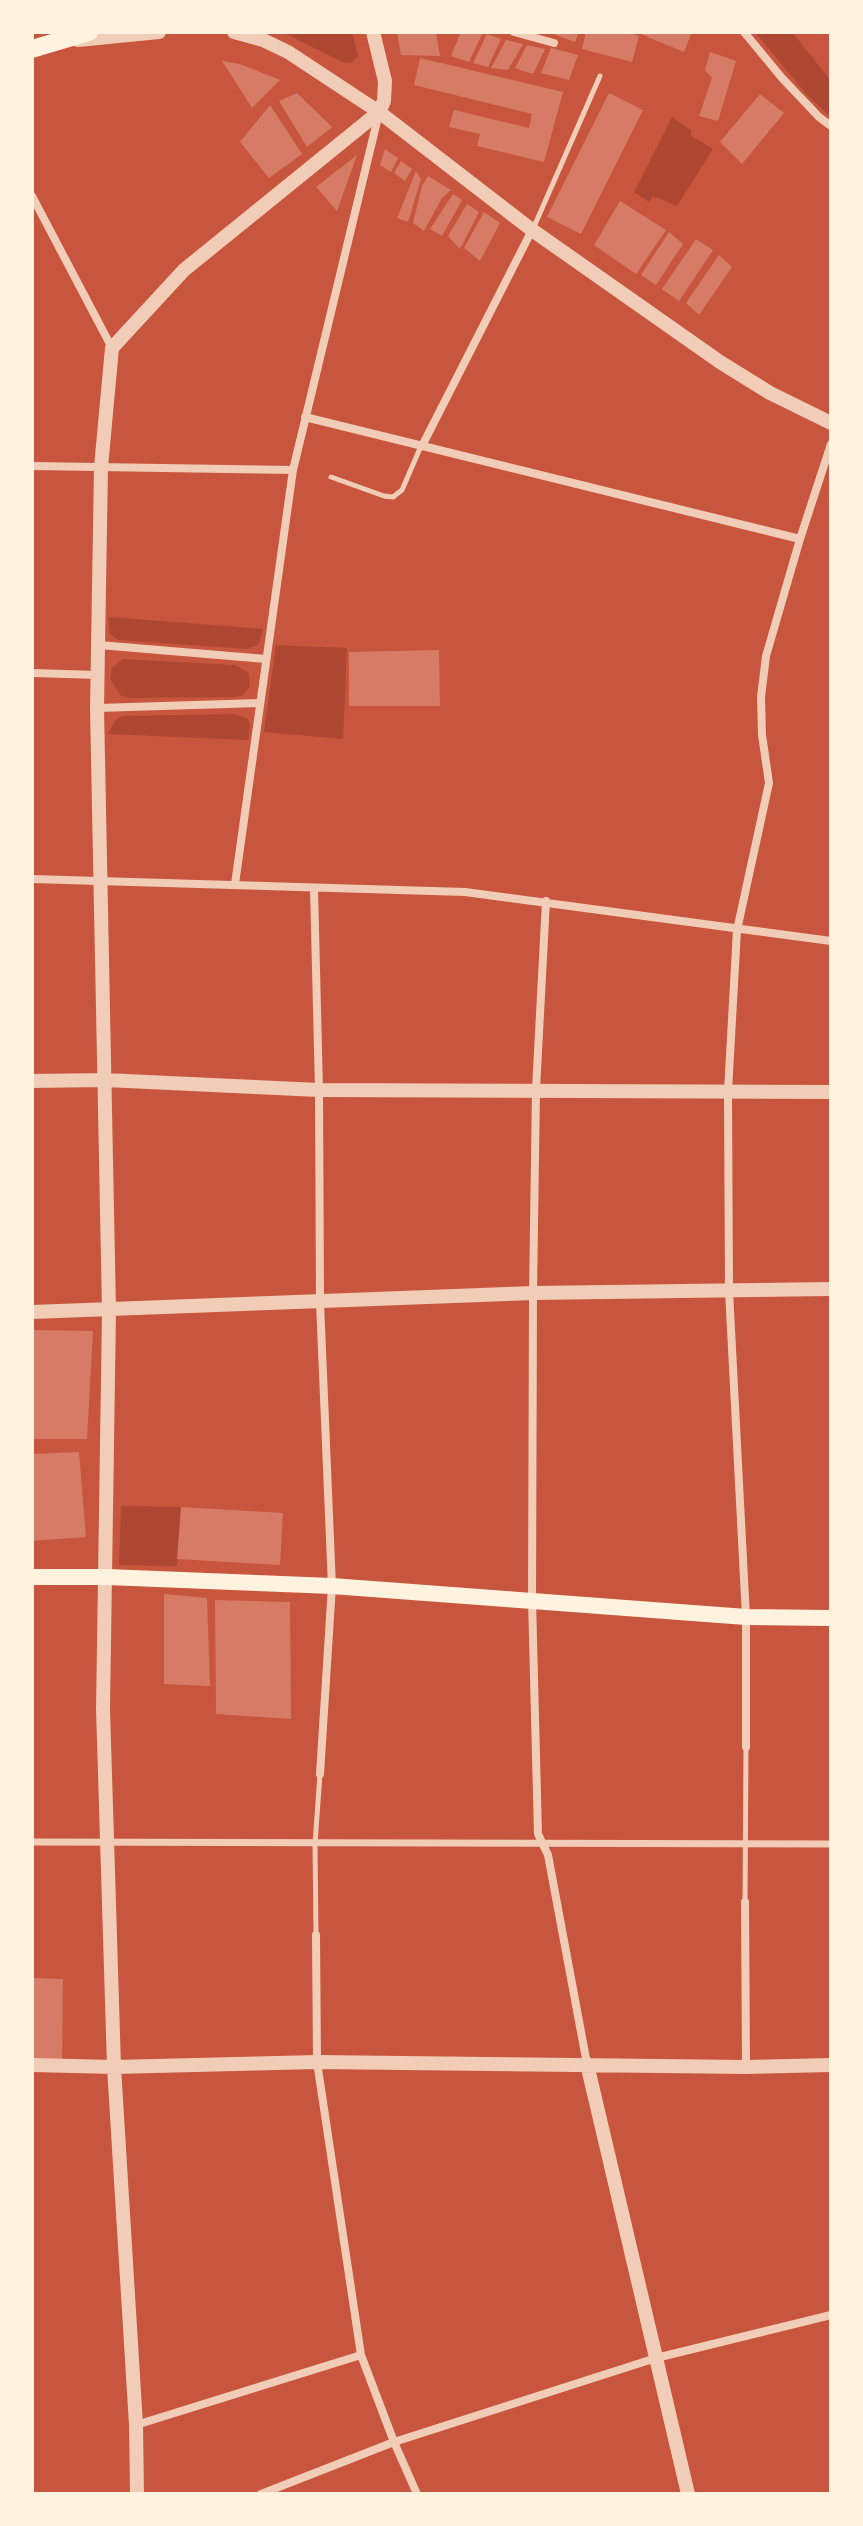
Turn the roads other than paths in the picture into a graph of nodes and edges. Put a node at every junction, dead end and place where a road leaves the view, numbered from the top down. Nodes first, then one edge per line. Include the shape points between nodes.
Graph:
1 (89, 32) edge
2 (159, 32) edge
3 (234, 32) edge
4 (373, 32) edge
5 (514, 32) edge
6 (744, 32) edge
7 (58, 42) junction
8 (554, 43) dead end
9 (32, 49) edge
10 (600, 76) dead end
11 (379, 112) junction
12 (831, 126) edge
13 (32, 196) edge
14 (532, 230) junction
15 (112, 348) junction
16 (305, 417) junction
17 (831, 423) edge
18 (831, 444) edge
19 (422, 446) junction
20 (32, 466) edge
21 (101, 467) junction
22 (293, 470) junction
23 (331, 477) dead end
24 (800, 539) junction
25 (99, 645) junction
26 (266, 659) junction
27 (32, 673) edge
28 (98, 675) junction
29 (260, 703) junction
30 (97, 708) junction
31 (32, 879) edge
32 (99, 880) junction
33 (235, 884) junction
34 (314, 888) junction
35 (546, 901) junction
36 (737, 930) junction
37 (831, 941) edge
38 (105, 1080) junction
39 (32, 1081) edge
40 (536, 1089) junction
41 (319, 1090) junction
42 (728, 1091) junction
43 (831, 1092) edge
44 (831, 1289) edge
45 (729, 1291) junction
46 (533, 1293) junction
47 (320, 1303) junction
48 (109, 1311) junction
49 (32, 1312) edge
50 (32, 1577) edge
51 (107, 1577) junction
52 (332, 1586) junction
53 (532, 1600) junction
54 (746, 1617) junction
55 (831, 1618) edge
56 (746, 1747) joint
57 (320, 1774) joint
58 (32, 1842) edge
59 (106, 1843) junction
60 (542, 1843) junction
61 (315, 1844) junction
62 (831, 1844) edge
63 (745, 1846) junction
64 (745, 1902) joint
65 (316, 1935) joint
66 (317, 2062) junction
67 (587, 2064) junction
68 (32, 2065) edge
69 (831, 2065) edge
70 (114, 2067) junction
71 (746, 2067) junction
72 (831, 2315) edge
73 (361, 2355) junction
74 (656, 2358) junction
75 (136, 2425) junction
76 (394, 2442) junction
77 (137, 2494) edge
78 (261, 2494) edge
79 (417, 2494) edge
80 (688, 2494) edge

1 - 7 main road
2 - 7 street
3 - 11 street via 288,52
4 - 11 street via 385,81
5 - 8 street
6 - 12 street
7 - 9 main road
10 - 14 lane
11 - 14 street
11 - 15 street via 184,270
11 - 16 street
13 - 15 street
14 - 17 street via 720,362
14 - 19 street
15 - 21 street
16 - 19 street
16 - 22 street
18 - 24 street
19 - 23 lane via 402,490 393,497
19 - 24 street
20 - 21 street
21 - 22 street
21 - 25 street
22 - 26 street
24 - 36 street via 766,656 761,697 769,783
25 - 26 street
25 - 28 street
26 - 29 street
27 - 28 street
28 - 30 street
29 - 30 street
29 - 33 street
30 - 32 street
31 - 32 street
32 - 33 street
32 - 38 street
33 - 34 street
34 - 35 street via 437,890
34 - 41 street
35 - 36 street
35 - 40 street
36 - 37 street
36 - 42 street
38 - 39 street
38 - 41 street
38 - 48 street
40 - 41 street
40 - 42 street
40 - 46 street
41 - 47 street
42 - 43 street
42 - 45 street
44 - 45 street
45 - 46 street
45 - 54 street
46 - 47 street
46 - 53 street
47 - 48 street
47 - 52 street
48 - 49 street
48 - 51 street
50 - 51 main road
51 - 52 main road
51 - 59 street
52 - 53 main road
52 - 57 street
53 - 54 main road
53 - 60 street
54 - 55 main road
54 - 56 street
56 - 63 lane
57 - 61 lane
58 - 59 street
59 - 61 street
59 - 70 street
60 - 61 street
60 - 63 street
60 - 67 street
61 - 65 lane
62 - 63 street
63 - 64 lane
64 - 71 street
65 - 66 street
66 - 67 street
66 - 70 street
66 - 73 street
67 - 71 street
67 - 74 street
68 - 70 street
69 - 71 street
70 - 75 street
72 - 74 street
73 - 75 street
73 - 76 street
74 - 76 street
74 - 80 street
75 - 77 street
76 - 78 street
76 - 79 street

